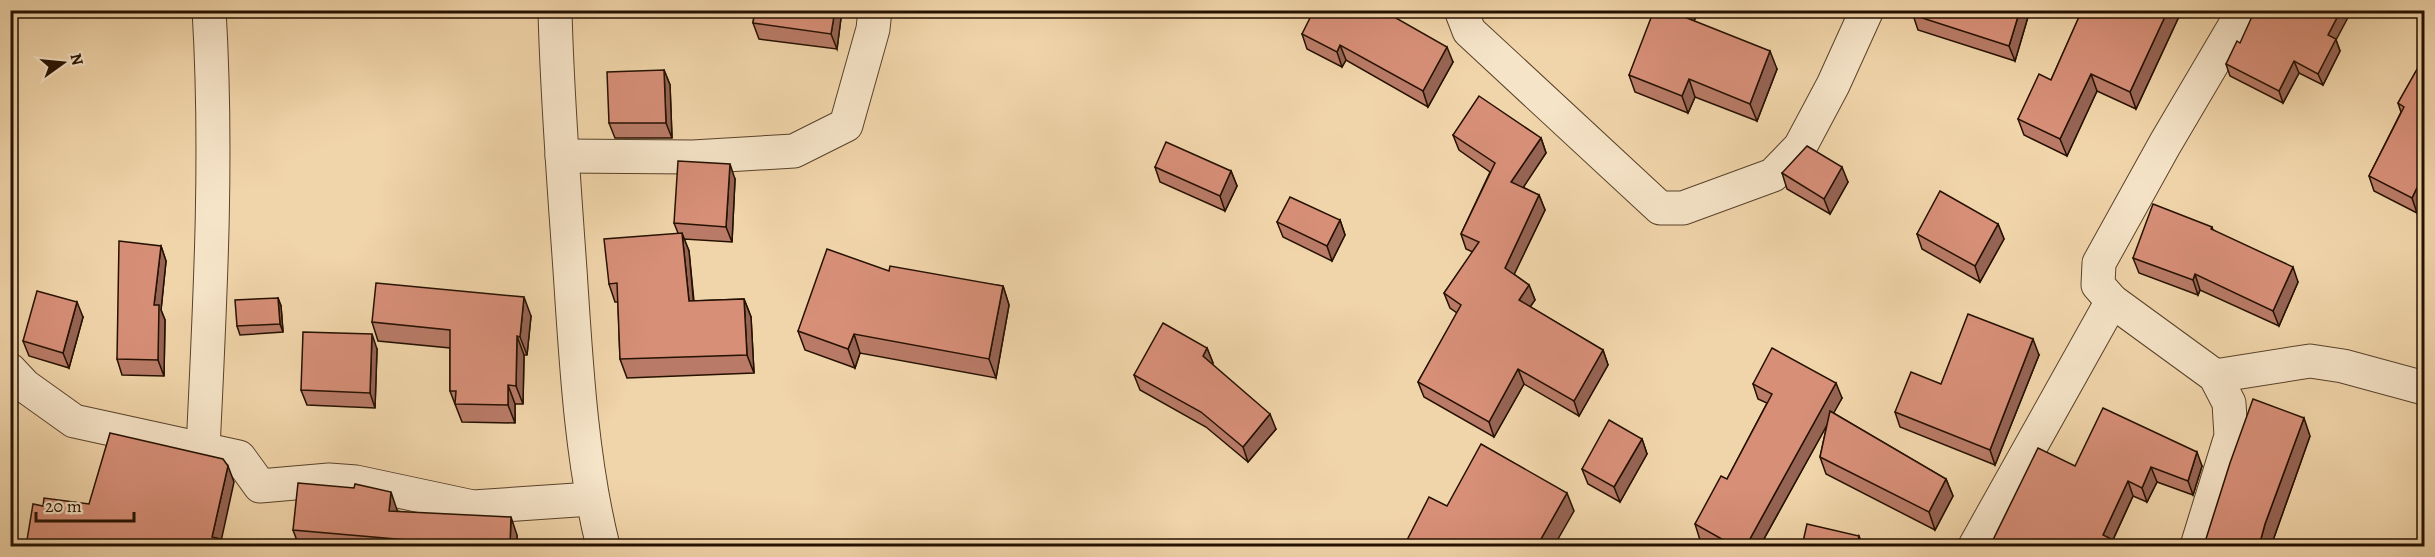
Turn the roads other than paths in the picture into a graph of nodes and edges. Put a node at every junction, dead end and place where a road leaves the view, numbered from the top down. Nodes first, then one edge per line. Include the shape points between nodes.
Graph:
1 (209, 10) edge
2 (555, 10) edge
3 (875, 10) edge
4 (1461, 10) edge
5 (1868, 10) edge
6 (2244, 10) edge
7 (562, 156) junction
8 (2112, 301) junction
9 (10, 370) edge
10 (2215, 376) junction
11 (2424, 388) edge
12 (203, 449) junction
13 (591, 500) junction
14 (603, 546) edge
15 (1975, 546) edge
16 (2198, 546) edge

1 - 12 street via 214,94
2 - 7 street
3 - 7 street via 846,125 794,151 693,157
4 - 5 street via 1469,31 1660,208 1683,208 1773,175 1800,147
6 - 8 street via 2099,263 2098,285
7 - 13 street
8 - 10 street
8 - 15 street
9 - 12 street via 74,421
10 - 11 street via 2310,361
10 - 16 street via 2229,403 2231,436
12 - 13 street via 239,457 260,486 329,480 356,482 473,507
13 - 14 street

